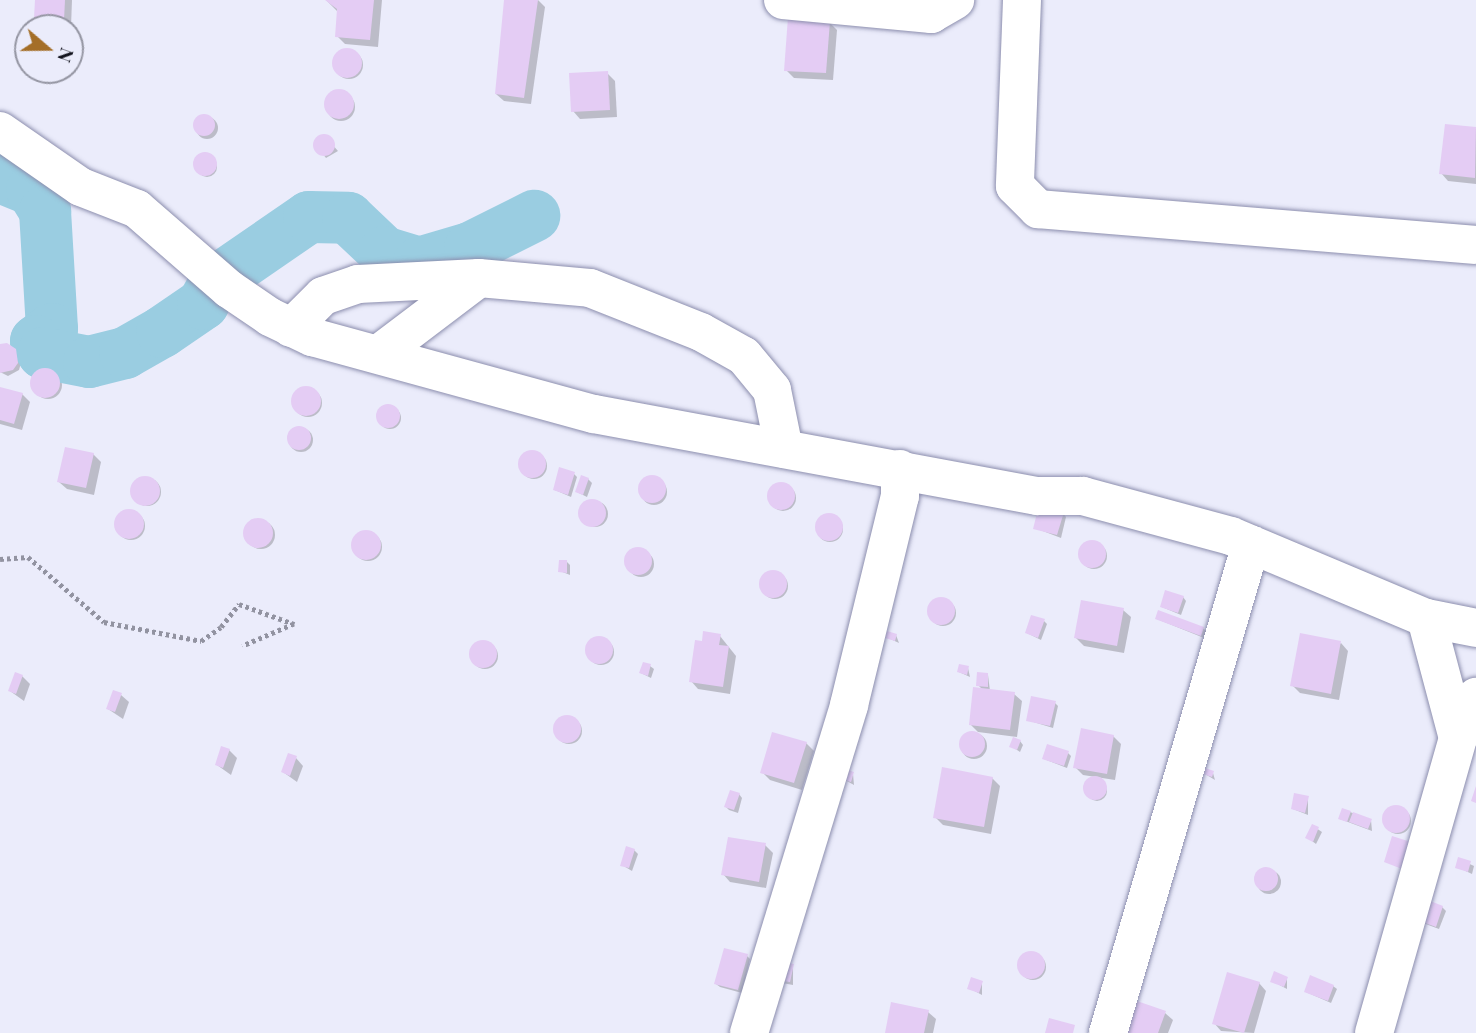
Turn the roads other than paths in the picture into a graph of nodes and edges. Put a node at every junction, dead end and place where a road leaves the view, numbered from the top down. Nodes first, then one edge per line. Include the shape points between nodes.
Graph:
1 (783, 0) edge
2 (955, 0) edge
3 (1023, 0) edge
4 (0, 131) edge
5 (1476, 245) edge
6 (479, 278) junction
7 (290, 328) junction
8 (380, 354) junction
9 (784, 449) junction
10 (900, 469) junction
11 (1251, 544) junction
12 (1426, 618) junction
13 (1476, 628) edge
14 (1476, 697) edge
15 (1458, 738) junction
16 (749, 1033) edge
17 (1108, 1033) edge
18 (1374, 1033) edge

1 - 2 street via 931,14
3 - 5 street via 1015,186 1038,209
4 - 7 street via 81,187 137,209 229,289
6 - 7 street via 358,284 323,296
6 - 8 street
6 - 9 street via 590,288 701,332 744,356 772,390
7 - 8 street
8 - 9 street via 594,414
9 - 10 street
10 - 11 street via 1037,496 1083,496
10 - 16 street via 900,496 849,705
11 - 12 street
11 - 17 street
12 - 13 street
12 - 15 street
14 - 15 street
15 - 18 street

